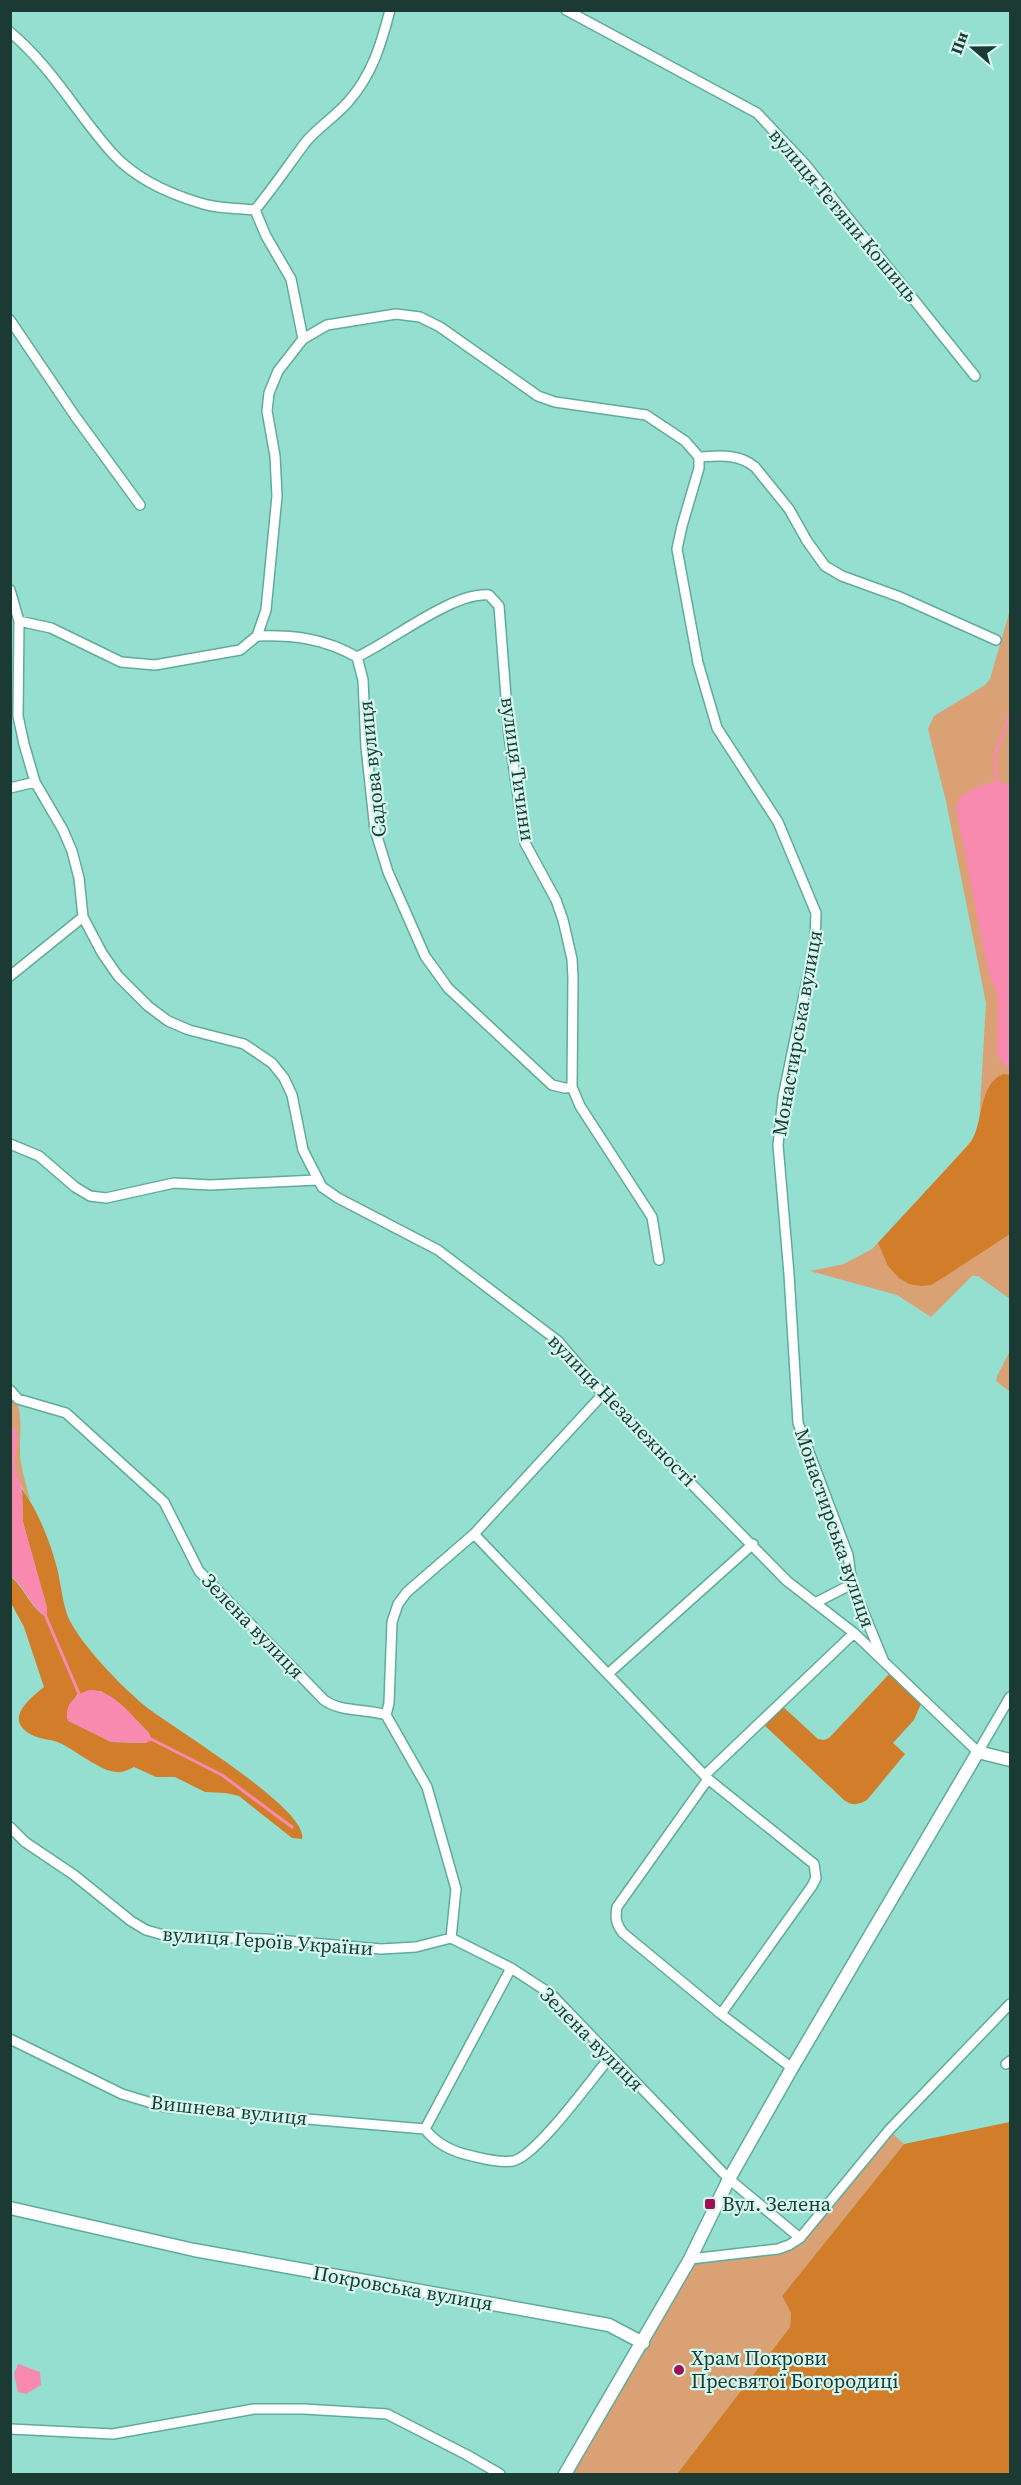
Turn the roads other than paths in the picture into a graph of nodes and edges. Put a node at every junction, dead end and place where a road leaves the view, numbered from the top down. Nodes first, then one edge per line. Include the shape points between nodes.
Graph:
1 (390, 10) edge
2 (566, 10) edge
3 (10, 32) edge
4 (255, 210) junction
5 (10, 320) edge
6 (303, 339) junction
7 (975, 376) dead end
8 (699, 457) junction
9 (140, 505) dead end
10 (10, 590) edge
11 (19, 621) junction
12 (257, 636) junction
13 (996, 639) dead end
14 (357, 657) junction
15 (35, 782) junction
16 (10, 788) edge
17 (82, 917) junction
18 (10, 976) edge
19 (572, 1087) junction
20 (10, 1144) edge
21 (316, 1180) junction
22 (659, 1260) dead end
23 (10, 1390) edge
24 (603, 1394) junction
25 (474, 1534) junction
26 (753, 1544) junction
27 (852, 1584) junction
28 (815, 1602) junction
29 (854, 1633) junction
30 (884, 1662) junction
31 (609, 1673) junction
32 (1011, 1697) edge
33 (386, 1715) junction
34 (978, 1752) junction
35 (1011, 1760) edge
36 (707, 1777) junction
37 (10, 1827) edge
38 (451, 1938) junction
39 (511, 1968) junction
40 (1011, 2004) edge
41 (721, 2014) junction
42 (10, 2039) edge
43 (611, 2056) junction
44 (792, 2068) junction
45 (425, 2129) junction
46 (729, 2179) junction
47 (10, 2208) edge
48 (800, 2238) junction
49 (690, 2259) junction
50 (643, 2343) junction
51 (10, 2429) edge
52 (500, 2475) edge
53 (565, 2475) edge

1 - 4 street via 381,48 368,77 306,142
2 - 7 street, вулиця Тетяни Кошиць via 757,113 805,164
3 - 4 street via 46,66 114,155 135,173 202,204
4 - 6 street via 291,279
5 - 9 street
6 - 8 street via 337,323 396,315 420,317 538,396 555,402 646,414 685,441
6 - 12 street via 278,370 269,393 267,411 277,496 266,610
8 - 13 street via 734,456 755,467 789,509 825,566
8 - 27 street, Монастирська вулиця via 677,549 698,663 720,734 778,822 816,913 813,955 783,1097 778,1160 798,1423 848,1555
10 - 11 street
11 - 12 street via 51,628 121,662 155,665 240,650
11 - 15 street via 18,716
12 - 14 street via 291,635
14 - 19 street, Садова вулиця via 363,680 375,830 388,872 425,956 448,988 552,1085
14 - 19 street, вулиця Тичини via 432,614 477,594 489,595 499,606 509,736 525,843 555,900 572,959
15 - 16 street
15 - 17 street via 72,851
17 - 18 street
17 - 21 street via 110,965 156,1013 189,1030 244,1044 272,1063 292,1095 303,1150
19 - 22 street via 580,1106 652,1217
20 - 21 street via 39,1156 90,1196 106,1198 174,1183
21 - 24 street via 326,1191 448,1257 558,1341
23 - 33 street, Зелена вулиця via 18,1399 66,1413 164,1502 199,1571 324,1700 332,1706
24 - 25 street
24 - 26 street
25 - 31 street
25 - 33 street via 398,1604 392,1622
26 - 28 street via 787,1581
26 - 31 street
27 - 28 street
27 - 30 street, Монастирська вулиця
28 - 29 street
29 - 30 street
29 - 36 street
30 - 34 street
31 - 36 street
32 - 34 street
33 - 38 street via 427,1787 456,1889
34 - 35 street
34 - 44 street
36 - 41 street via 617,1907 615,1918 623,1934
36 - 41 street via 807,1858 816,1870 812,1886
37 - 38 street, вулиця Героїв України via 131,1921 167,1936 266,1939 381,1949 416,1947
38 - 39 street, Зелена вулиця
39 - 43 street, Зелена вулиця via 551,1994
39 - 45 street
40 - 48 street via 889,2130
41 - 44 street
42 - 45 street, Вишнева вулиця via 122,2094 165,2107
43 - 45 street via 539,2143 520,2159 492,2160 465,2155 439,2144
43 - 46 street, Зелена вулиця
44 - 46 street
46 - 48 street, Зелена вулиця
46 - 49 street
47 - 50 street, Покровська вулиця via 194,2250 609,2325
48 - 49 street via 778,2249
49 - 50 street
50 - 53 street
51 - 52 street via 113,2434 254,2409 387,2414

